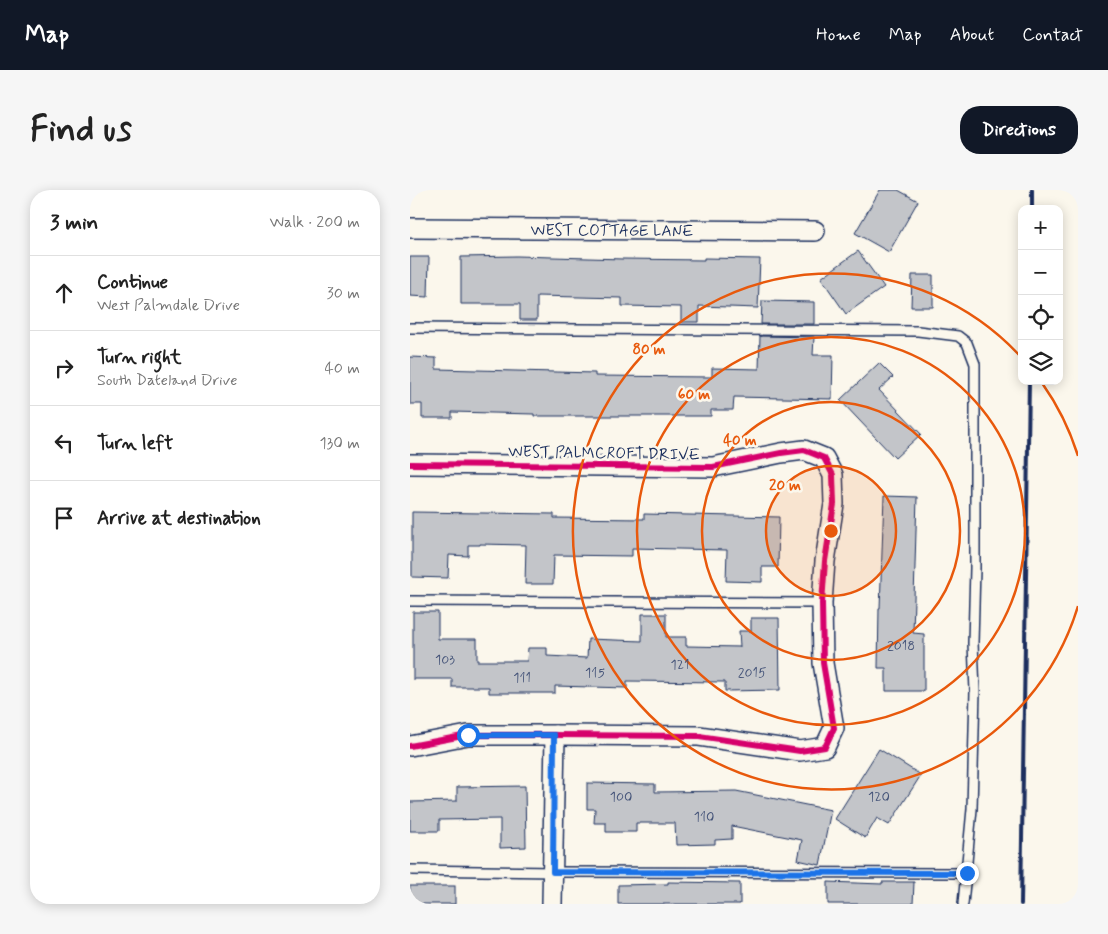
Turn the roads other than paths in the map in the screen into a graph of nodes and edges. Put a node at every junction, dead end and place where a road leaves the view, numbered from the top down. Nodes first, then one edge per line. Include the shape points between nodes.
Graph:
1 (410, 228) edge
2 (816, 231) dead end
3 (410, 328) edge
4 (410, 464) edge
5 (410, 601) edge
6 (822, 603) junction
7 (554, 735) junction
8 (410, 746) edge
9 (410, 870) edge
10 (553, 872) junction
11 (967, 873) junction
12 (552, 904) edge
13 (963, 904) edge

1 - 2 street, WEST COTTAGE LANE
3 - 11 lane via 918,331 958,336 967,343 975,364 975,691
4 - 6 street, WEST PALMCROFT DRIVE via 713,467 804,450 824,458 833,475 834,504
5 - 6 lane
6 - 7 street via 823,663 834,728 825,747 800,751 699,736
7 - 8 street via 468,735
7 - 10 street
9 - 10 lane
10 - 11 lane
10 - 12 street
11 - 13 lane

